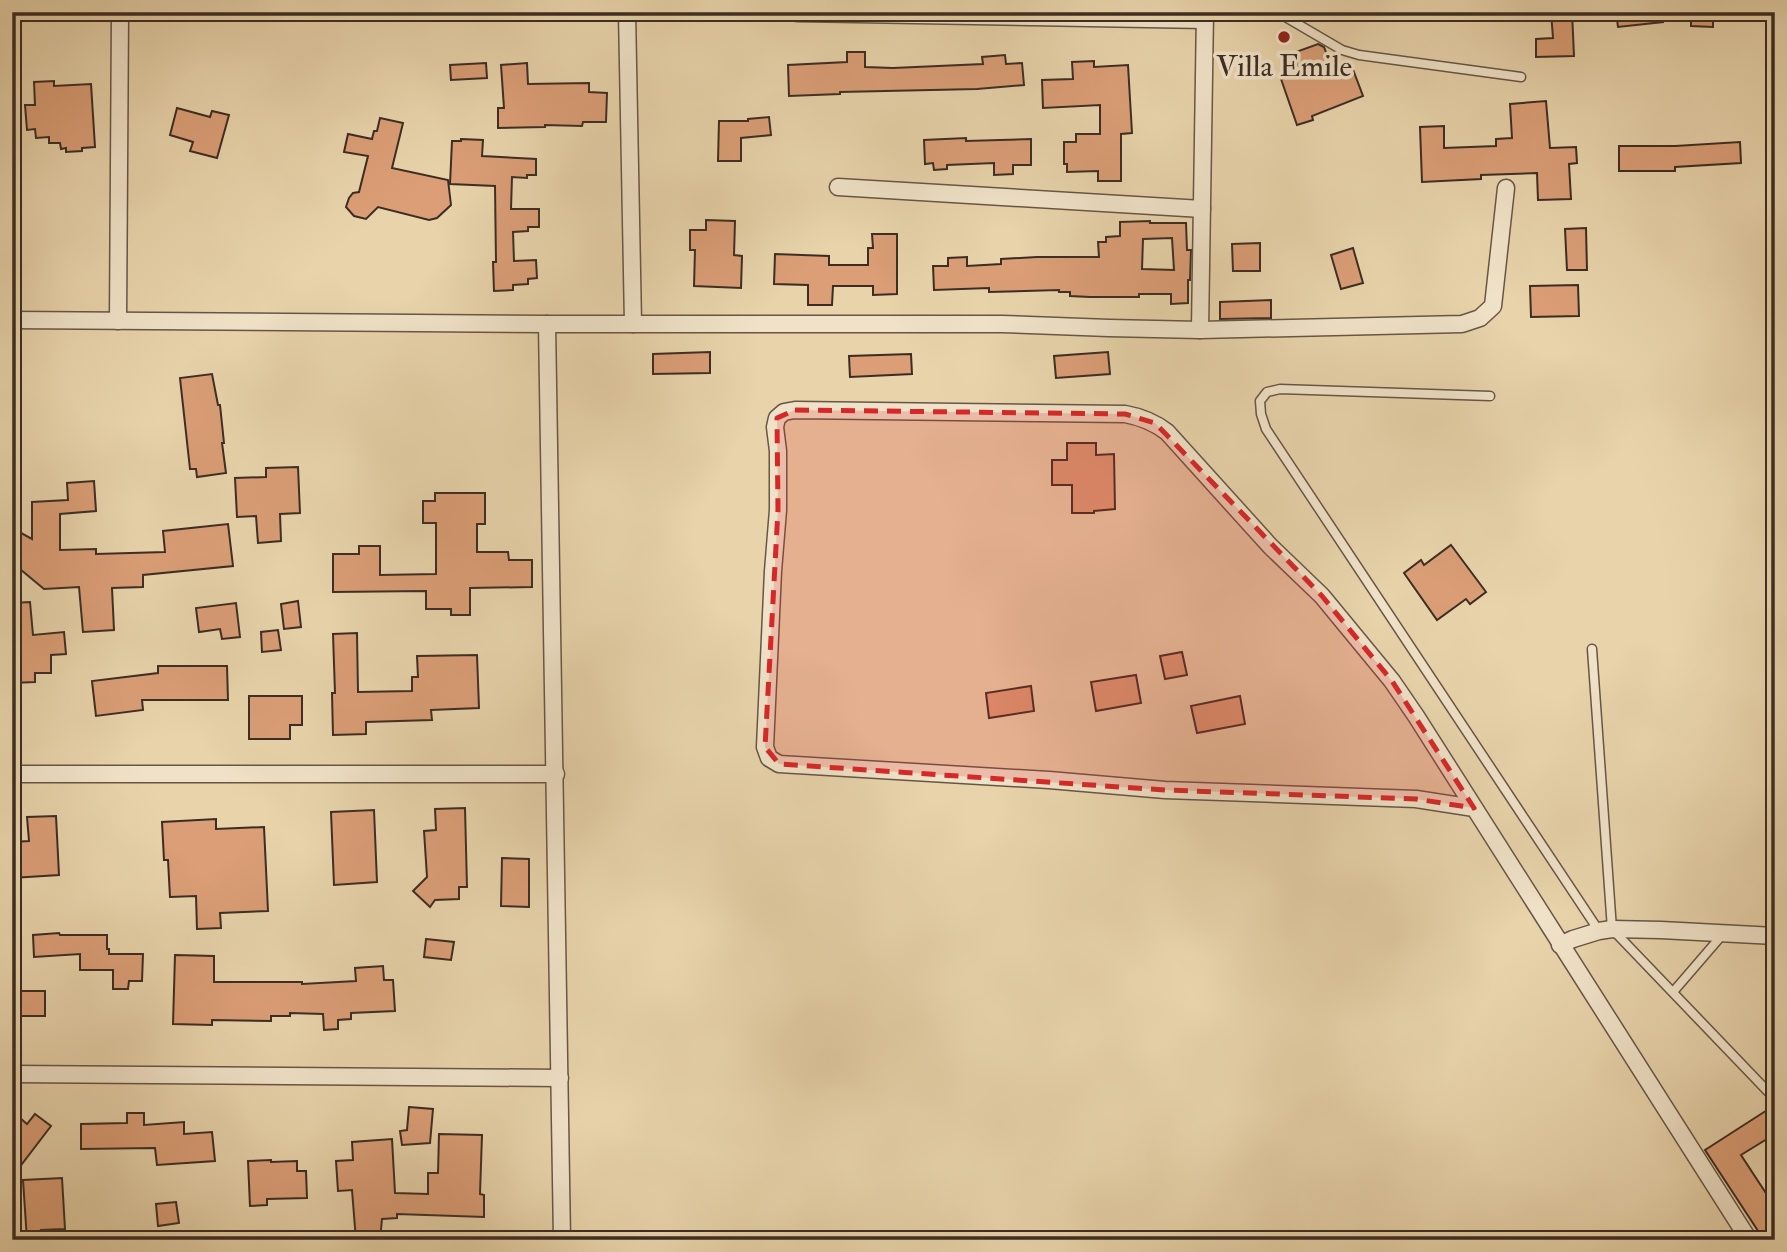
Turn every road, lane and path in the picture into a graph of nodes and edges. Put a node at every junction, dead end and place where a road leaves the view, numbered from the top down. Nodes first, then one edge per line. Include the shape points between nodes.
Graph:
1 (120, 12) edge
2 (627, 12) edge
3 (1277, 12) edge
4 (797, 13) edge
5 (1205, 16) edge
6 (1521, 77) dead end
7 (838, 187) dead end
8 (1506, 188) dead end
9 (1202, 209) junction
10 (12, 320) edge
11 (118, 321) junction
12 (547, 324) junction
13 (633, 324) junction
14 (1200, 330) junction
15 (1490, 396) dead end
16 (1592, 649) dead end
17 (12, 774) edge
18 (556, 774) junction
19 (1474, 808) junction
20 (1605, 930) junction
21 (1723, 934) junction
22 (1775, 936) edge
23 (1560, 945) junction
24 (1673, 992) junction
25 (12, 1074) edge
26 (560, 1078) junction
27 (1775, 1099) edge
28 (562, 1240) edge
29 (1749, 1240) edge

1 - 11 street
2 - 13 street
3 - 6 lane via 1359,55
4 - 5 street
5 - 9 street
7 - 9 street
8 - 14 street via 1493,306 1480,318 1462,324
9 - 14 street
10 - 11 street
11 - 12 street
12 - 13 street
12 - 18 street
13 - 14 street via 1002,324
15 - 20 lane via 1280,388 1267,392 1260,401 1266,429
16 - 20 lane
17 - 18 street
18 - 26 street
19 - 19 street via 1416,799 1166,790 779,764 769,758 765,747 778,500 777,418 795,410 1125,415 1155,423 1322,596 1392,681
19 - 23 street
20 - 21 street
20 - 23 street
20 - 24 lane
21 - 22 street
21 - 24 lane
23 - 29 street
24 - 27 lane
25 - 26 street
26 - 28 street

